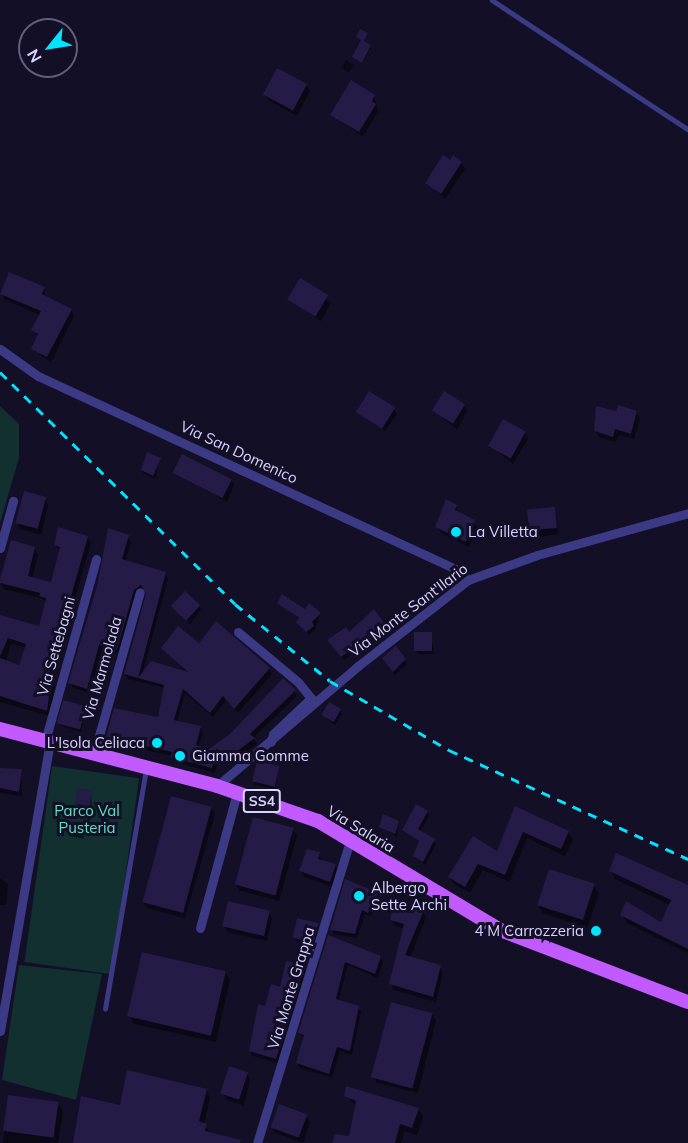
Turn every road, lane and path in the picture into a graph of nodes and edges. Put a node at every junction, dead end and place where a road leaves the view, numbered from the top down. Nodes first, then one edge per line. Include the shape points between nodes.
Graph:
1 (492, 0) edge
2 (688, 129) edge
3 (0, 349) edge
4 (14, 501) dead end
5 (688, 513) edge
6 (0, 548) edge
7 (96, 559) dead end
8 (468, 580) junction
9 (140, 592) dead end
10 (238, 632) dead end
11 (0, 729) edge
12 (47, 741) junction
13 (271, 741) junction
14 (94, 753) junction
15 (147, 766) junction
16 (217, 786) junction
17 (237, 793) junction
18 (350, 841) junction
19 (200, 928) dead end
20 (688, 1002) edge
21 (105, 1009) dead end
22 (0, 1031) edge
23 (257, 1143) edge

1 - 2 lane
3 - 8 street, Via San Domenico via 38,376 454,568
4 - 6 street
5 - 8 street, Via Monte Sant'Ilario via 537,555
7 - 12 street, Via Settebagni
8 - 13 street, Via Monte Sant'Ilario via 358,666
9 - 14 street, Via Marmolada
10 - 13 street via 298,682 311,698 273,734
11 - 12 main road, Via Salaria / SS4
12 - 14 main road, Via Salaria / SS4
12 - 22 street, Via Settebagni
13 - 16 street, Via Monte Sant'Ilario
14 - 15 main road, Via Salaria / SS4
15 - 16 main road, Via Salaria / SS4
15 - 21 lane
16 - 17 main road, Via Salaria / SS4
17 - 18 main road, Via Salaria / SS4 via 318,821
17 - 19 street
18 - 20 main road, Via Salaria / SS4 via 500,930
18 - 23 street, Via Monte Grappa

